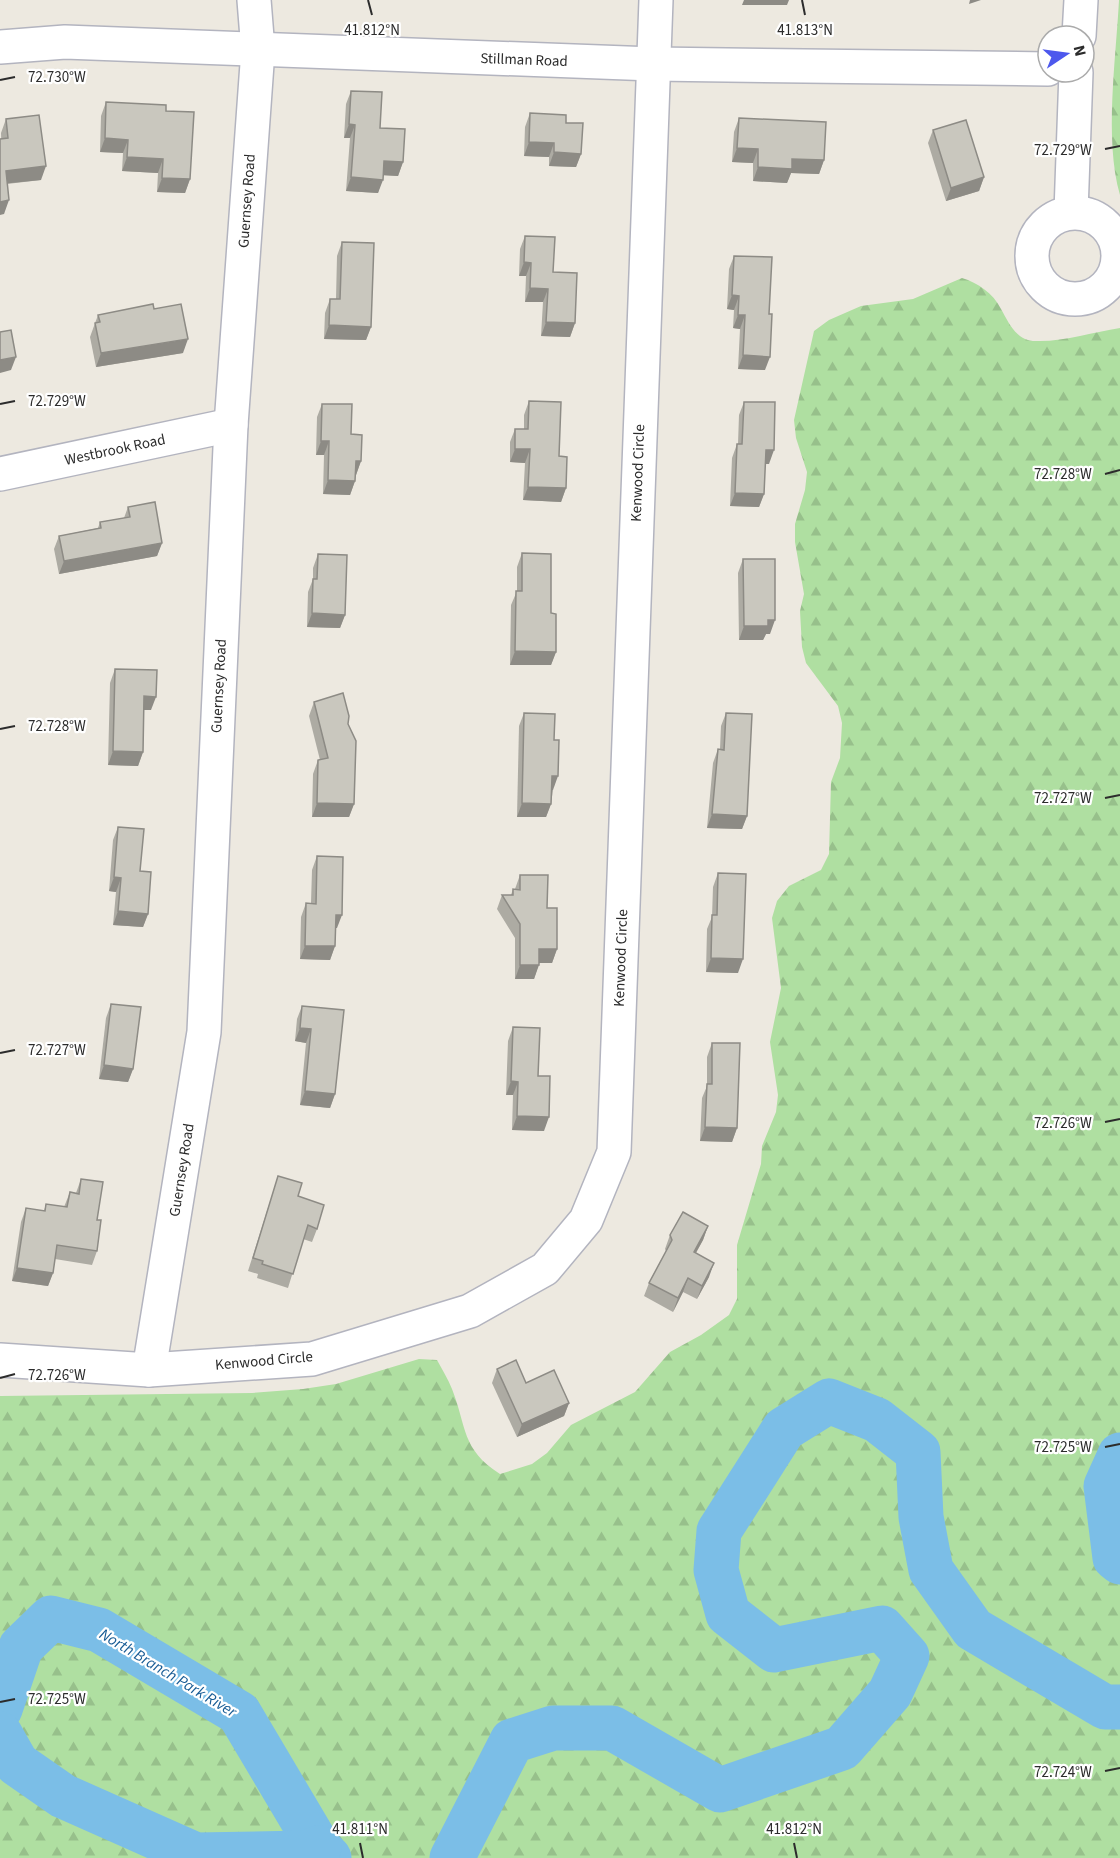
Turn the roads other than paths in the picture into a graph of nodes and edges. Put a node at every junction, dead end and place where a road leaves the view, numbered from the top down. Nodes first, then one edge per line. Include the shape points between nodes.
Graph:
1 (254, 0) edge
2 (656, 0) edge
3 (1081, 0) edge
4 (1079, 24) edge
5 (0, 47) edge
6 (258, 50) junction
7 (653, 64) junction
8 (1036, 69) edge
9 (1076, 84) edge
10 (1071, 212) dead end
11 (231, 425) junction
12 (0, 474) edge
13 (0, 1360) edge
14 (149, 1370) junction

1 - 6 street, Guernsey Road
2 - 7 street, Kenwood Circle
3 - 4 street
5 - 6 street, Stillman Road via 65,42
6 - 7 street, Stillman Road
6 - 11 street, Guernsey Road
7 - 8 street, Stillman Road
7 - 14 street, Kenwood Circle via 614,1152 586,1220 545,1269 470,1311 312,1359
9 - 10 street
11 - 12 street, Westbrook Road
11 - 14 street, Guernsey Road via 204,1032
13 - 14 street, Kenwood Circle

